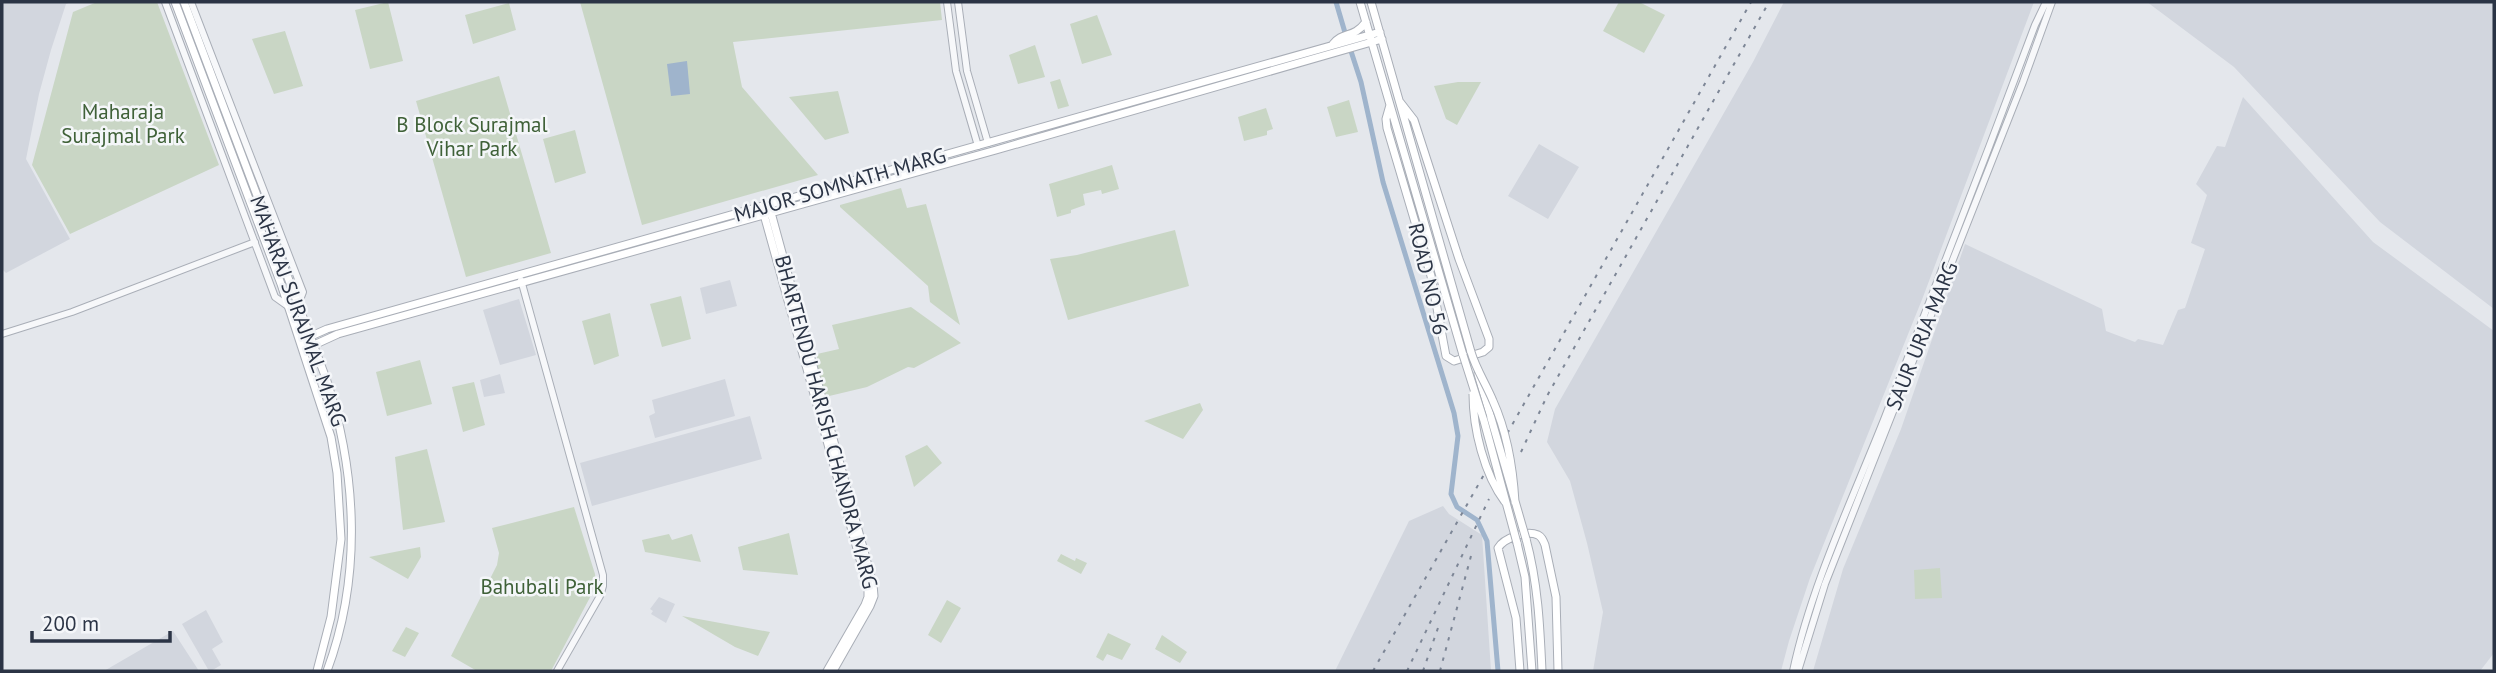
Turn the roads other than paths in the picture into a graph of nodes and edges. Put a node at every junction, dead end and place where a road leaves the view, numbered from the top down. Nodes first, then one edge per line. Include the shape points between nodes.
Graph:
1 (164, 2) edge
2 (174, 2) edge
3 (184, 2) edge
4 (191, 2) edge
5 (947, 2) edge
6 (958, 2) edge
7 (1360, 2) edge
8 (1371, 2) edge
9 (2046, 2) edge
10 (2052, 2) edge
11 (1375, 12) junction
12 (1365, 19) junction
13 (198, 33) junction
14 (1381, 35) junction
15 (1360, 38) junction
16 (1370, 38) junction
17 (1336, 44) junction
18 (1390, 67) junction
19 (1380, 70) junction
20 (2018, 71) junction
21 (2026, 74) junction
22 (1399, 102) junction
23 (1390, 105) junction
24 (988, 143) junction
25 (231, 150) junction
26 (979, 150) junction
27 (991, 152) junction
28 (221, 153) junction
29 (766, 210) junction
30 (255, 242) junction
31 (521, 279) junction
32 (289, 307) junction
33 (1920, 332) junction
34 (2, 334) edge
35 (311, 337) junction
36 (300, 341) junction
37 (314, 346) junction
38 (303, 350) junction
39 (1467, 353) junction
40 (1511, 503) junction
41 (340, 514) junction
42 (331, 515) dead end
43 (316, 633) dead end
44 (327, 636) junction
45 (317, 671) edge
46 (327, 671) edge
47 (557, 671) edge
48 (827, 671) edge
49 (833, 671) edge
50 (1520, 671) edge
51 (1532, 671) edge
52 (1542, 671) edge
53 (1558, 671) edge
54 (1795, 671) edge

1 - 28 street, MAHARAJ SURAJMAL MARG
2 - 25 main road, MAHARAJ SURAJMAL MARG
3 - 13 main road, MAHARAJ SURAJMAL MARG
4 - 13 street
5 - 26 street via 956,71
6 - 24 street via 967,71
7 - 12 main road
8 - 11 main road
9 - 20 street, SAUR URJA MARG
10 - 21 street, SAUR URJA MARG
11 - 12 main road
11 - 14 main road
12 - 15 main road
12 - 16 main road
13 - 35 main road, MAHARAJ SURAJMAL MARG
14 - 16 main road, MAJOR SOMNATH MARG
14 - 18 main road
15 - 16 main road, MAJOR SOMNATH MARG
15 - 17 main road, MAJOR SOMNATH MARG
15 - 17 main road
16 - 19 main road
17 - 24 main road, MAJOR SOMNATH MARG
17 - 27 main road, MAJOR SOMNATH MARG via 1226,85
18 - 19 main road
18 - 22 main road
19 - 23 main road
20 - 21 street
20 - 33 street, SAUR URJA MARG
21 - 33 street, SAUR URJA MARG
22 - 23 main road, ROAD NO 56 via 1413,120 1489,339 1483,352 1454,361 1446,356 1431,276 1387,128
22 - 39 main road
23 - 39 main road
24 - 26 main road, MAJOR SOMNATH MARG
24 - 27 main road
25 - 28 main road
25 - 32 main road, MAHARAJ SURAJMAL MARG
26 - 27 main road, MAJOR SOMNATH MARG
26 - 29 main road, MAJOR SOMNATH MARG
28 - 30 street, MAHARAJ SURAJMAL MARG
29 - 31 main road, MAJOR SOMNATH MARG
29 - 48 main road, BHARTENDU HARISH CHANDRA MARG via 868,587 865,605
29 - 49 main road, BHARTENDU HARISH CHANDRA MARG via 873,584 870,607
30 - 32 street, MAHARAJ SURAJMAL MARG via 275,297
30 - 34 street
31 - 35 main road, MAJOR SOMNATH MARG
31 - 37 main road, MAJOR SOMNATH MARG via 338,334
31 - 47 street via 603,575 600,596
32 - 36 main road, MAHARAJ SURAJMAL MARG
33 - 54 street, SAUR URJA MARG via 1820,582
35 - 36 main road, MAJOR SOMNATH MARG
35 - 37 main road, MAHARAJ SURAJMAL MARG
36 - 38 main road, MAHARAJ SURAJMAL MARG
37 - 38 main road, MAJOR SOMNATH MARG
37 - 46 main road, MAHARAJ SURAJMAL MARG via 342,435 352,499 350,574
38 - 41 main road, MAHARAJ SURAJMAL MARG via 331,437
39 - 40 main road, bridge
39 - 40 main road, bridge via 1476,367
40 - 51 main road, bridge via 1525,577
40 - 52 main road, bridge via 1534,570
41 - 42 main road
41 - 44 main road, MAHARAJ SURAJMAL MARG via 338,572
43 - 44 main road
44 - 45 main road, MAHARAJ SURAJMAL MARG
50 - 53 main road via 1516,618 1498,553 1509,538 1534,534 1545,545 1556,597

